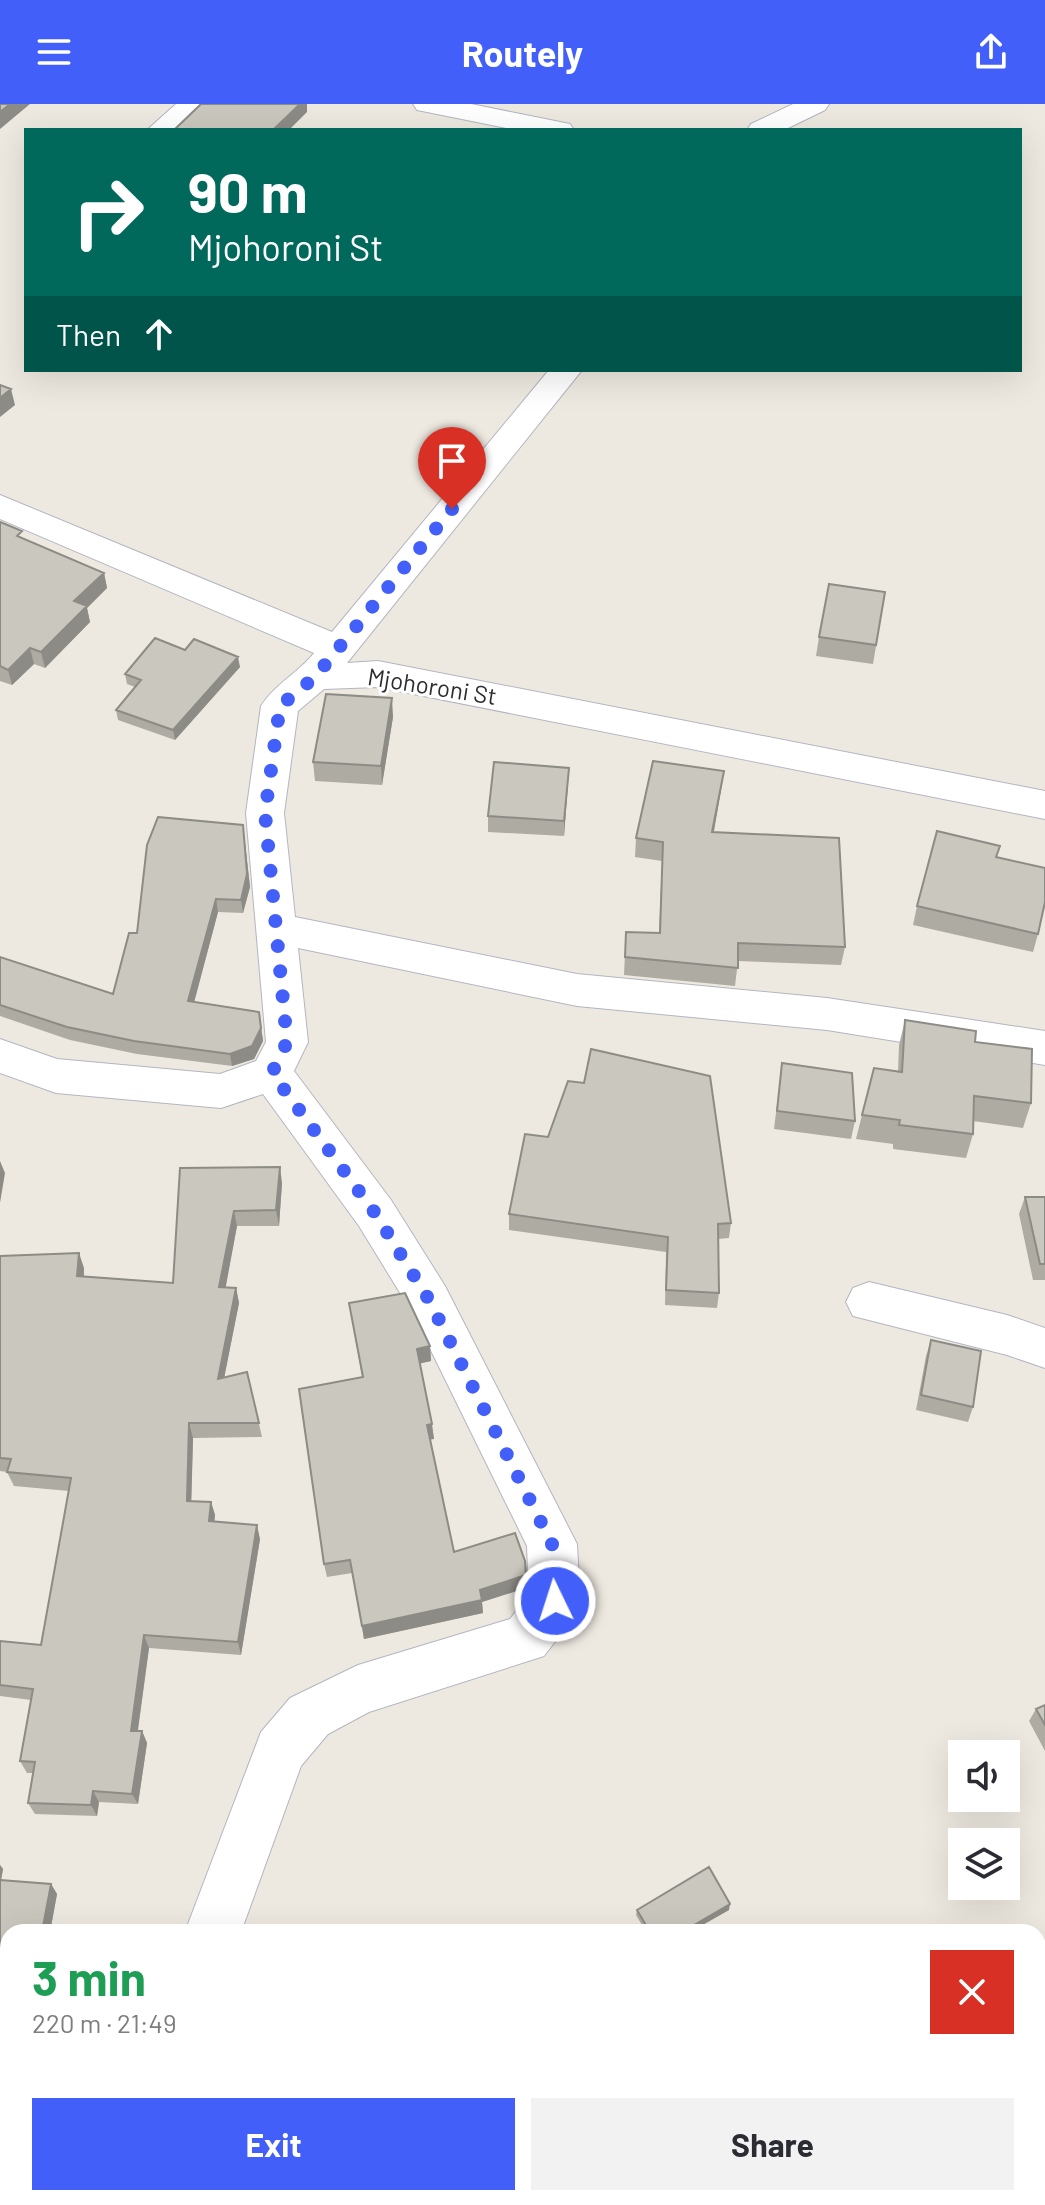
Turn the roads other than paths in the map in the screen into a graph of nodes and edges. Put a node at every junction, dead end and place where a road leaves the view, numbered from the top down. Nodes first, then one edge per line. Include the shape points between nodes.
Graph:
1 (194, 104) edge
2 (427, 104) edge
3 (815, 104) edge
4 (514, 112) edge
5 (164, 128) edge
6 (555, 128) edge
7 (765, 128) edge
8 (564, 372) edge
9 (0, 506) edge
10 (326, 663) junction
11 (1045, 805) edge
12 (276, 928) junction
13 (1045, 1048) edge
14 (0, 1056) edge
15 (272, 1073) junction
16 (869, 1302) dead end
17 (1045, 1348) edge
18 (216, 1924) edge

1 - 5 street
2 - 4 street
3 - 7 street
4 - 6 street
8 - 10 street
9 - 10 street
10 - 11 street, Mjohoroni St
10 - 12 street via 280,706 265,813
12 - 13 street via 577,990 827,1014
12 - 15 street via 287,1042
14 - 15 street via 56,1076 221,1091
15 - 18 street via 375,1213 429,1300 552,1544 555,1601 526,1639 358,1690 309,1716 280,1750
16 - 17 street

